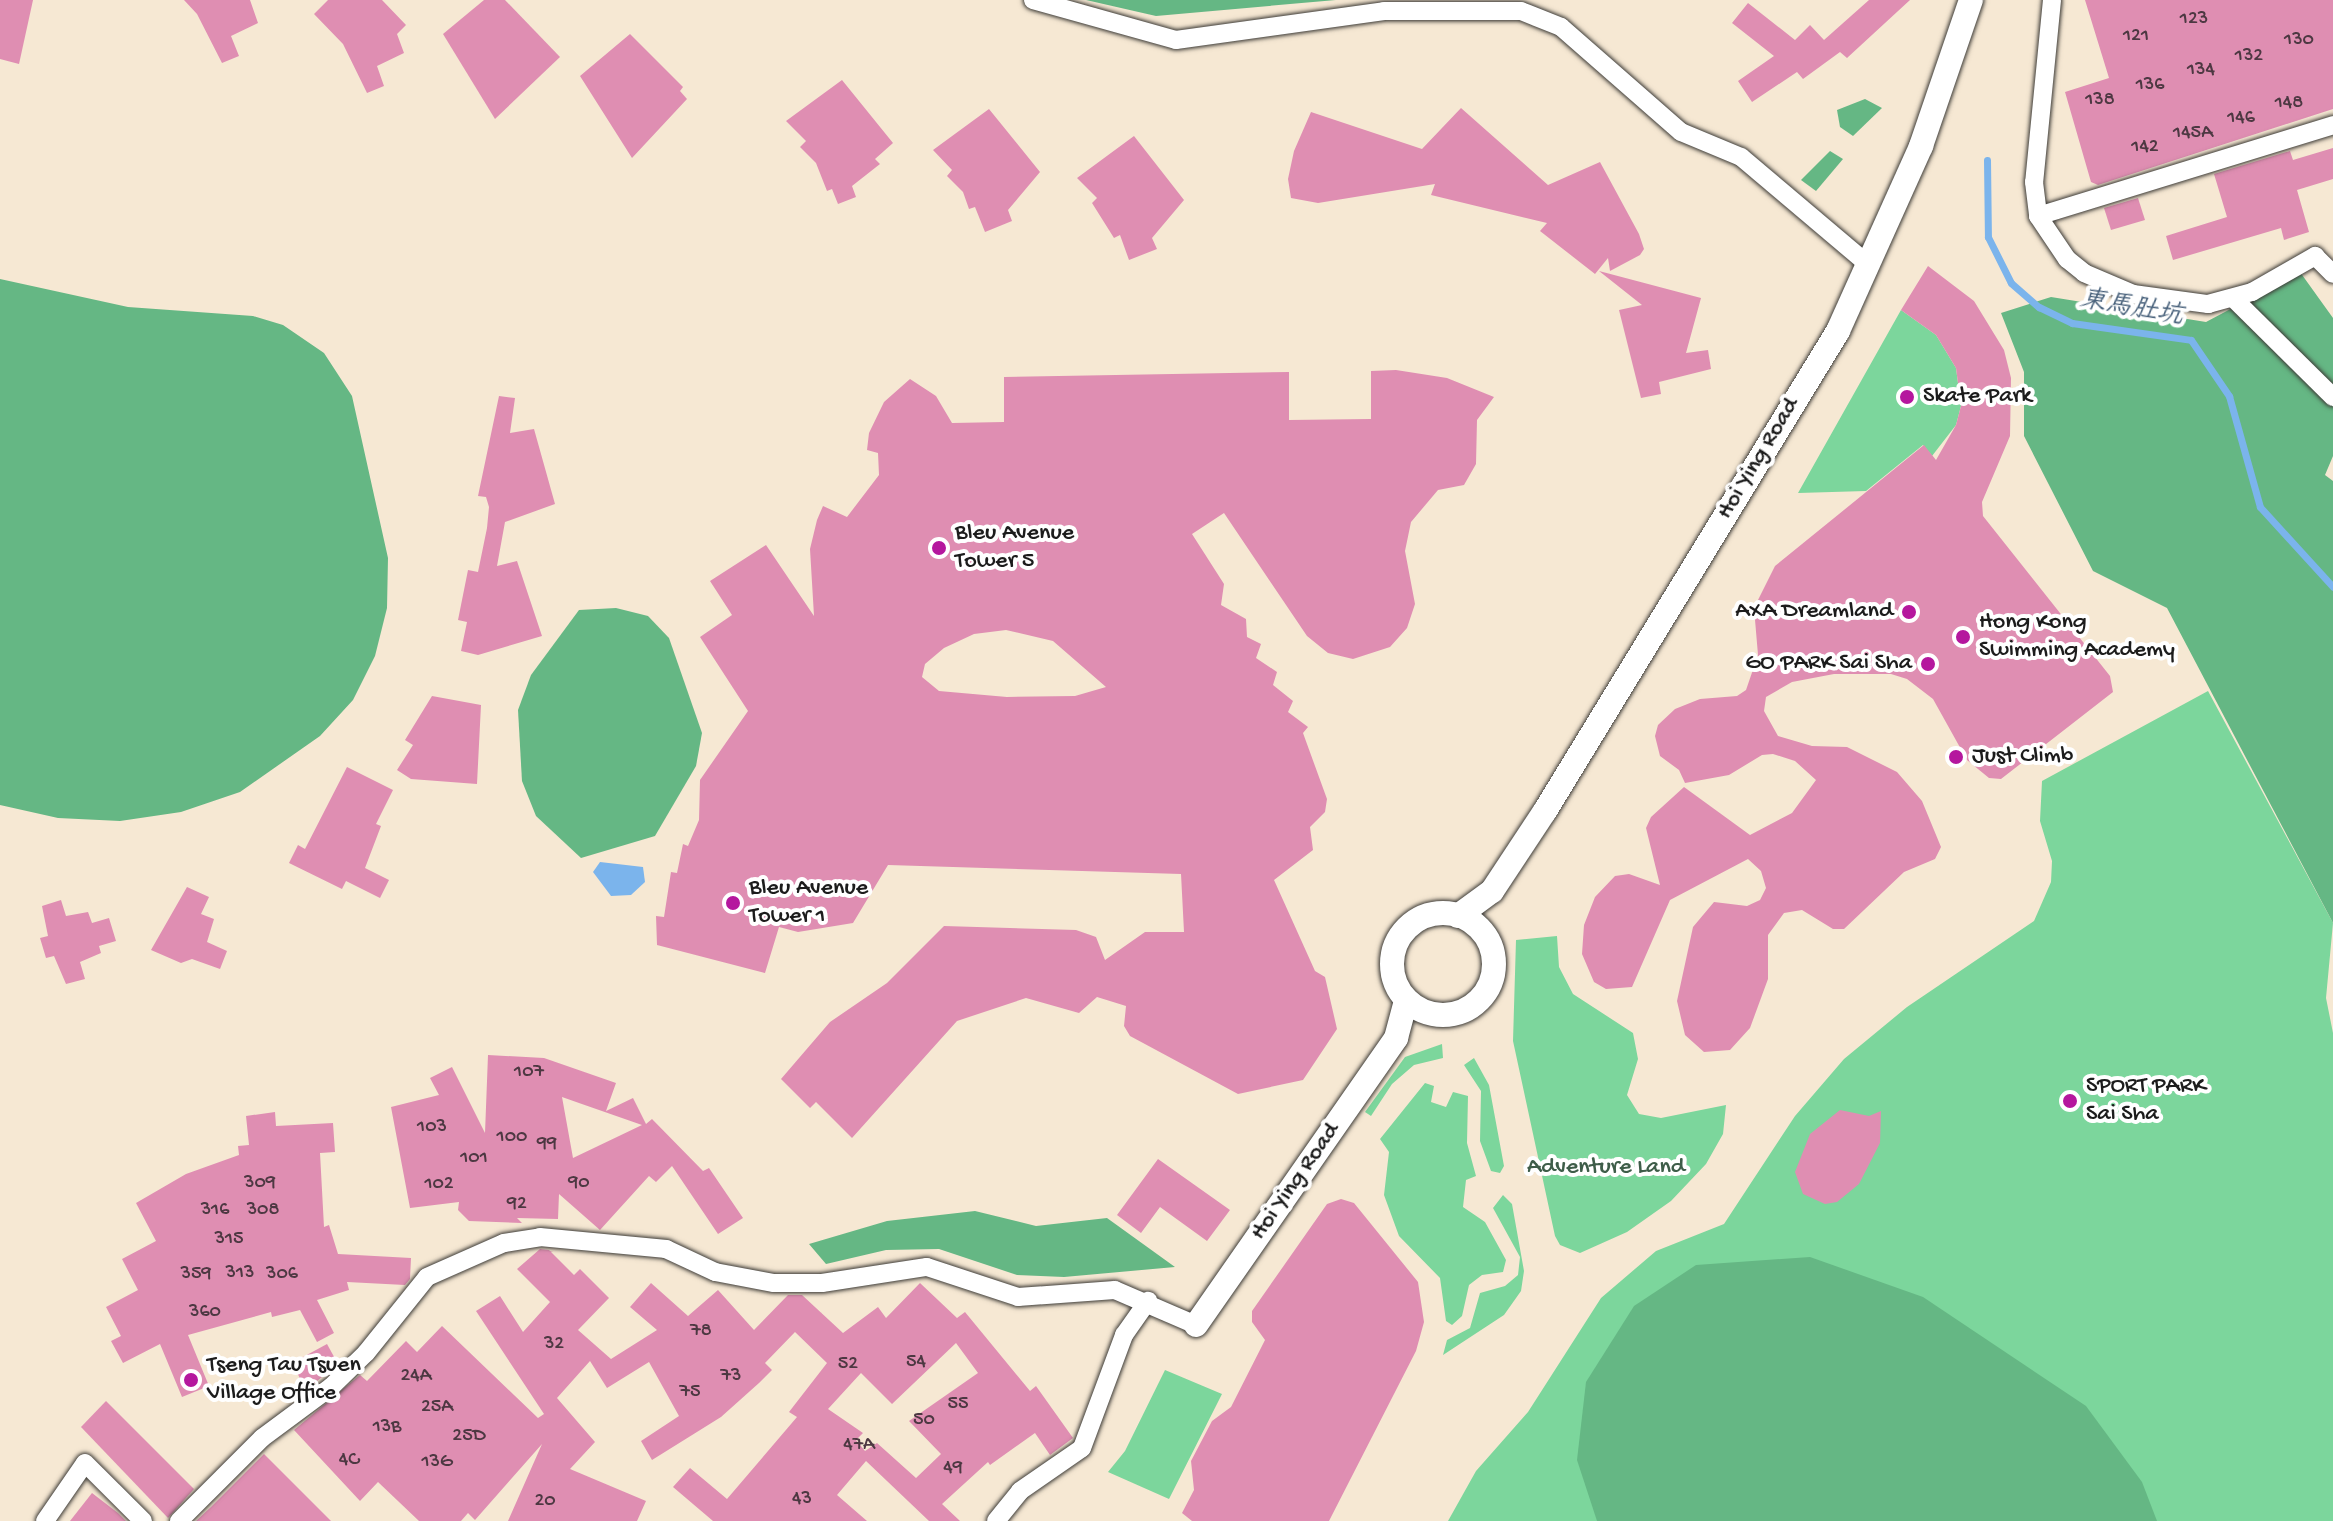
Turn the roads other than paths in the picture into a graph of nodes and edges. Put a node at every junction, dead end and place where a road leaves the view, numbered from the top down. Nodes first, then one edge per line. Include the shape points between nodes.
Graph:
1 (1033, 0) edge
2 (1971, 0) edge
3 (2052, 0) edge
4 (2333, 125) edge
5 (2038, 216) junction
6 (1869, 265) junction
7 (2333, 274) edge
8 (2235, 300) junction
9 (2333, 397) edge
10 (1492, 891) junction
11 (1458, 916) junction
12 (1487, 939) junction
13 (1406, 1000) junction
14 (1438, 1015) junction
15 (1396, 1038) junction
16 (1148, 1301) junction
17 (1196, 1325) joint
18 (45, 1521) edge
19 (143, 1521) edge
20 (179, 1521) edge
21 (996, 1521) edge

1 - 6 street via 1176,40 1384,11 1521,11 1561,27 1681,132 1741,157
2 - 6 street, Hoi Ying Road via 1921,146
3 - 5 street via 2034,182
4 - 5 street
5 - 8 street via 2067,259 2107,284 2180,302
6 - 10 street, Hoi Ying Road via 1838,331
7 - 8 street via 2315,256
8 - 9 street
10 - 11 street, Hoi Ying Road
10 - 12 street, Hoi Ying Road
11 - 12 street
11 - 13 street, Hoi Ying Road via 1427,916 1398,940 1392,969
12 - 14 street, Hoi Ying Road via 1494,964 1484,994 1465,1010
13 - 14 street
13 - 15 street, Hoi Ying Road
14 - 15 street, Hoi Ying Road
15 - 17 street, Hoi Ying Road
16 - 17 street
16 - 20 street via 1115,1290 1018,1297 913,1266 822,1283 774,1283 715,1272 666,1249 540,1237 504,1243 427,1277 366,1353 262,1438
16 - 21 street via 1124,1335 1082,1448 1020,1491
18 - 19 street via 85,1463

